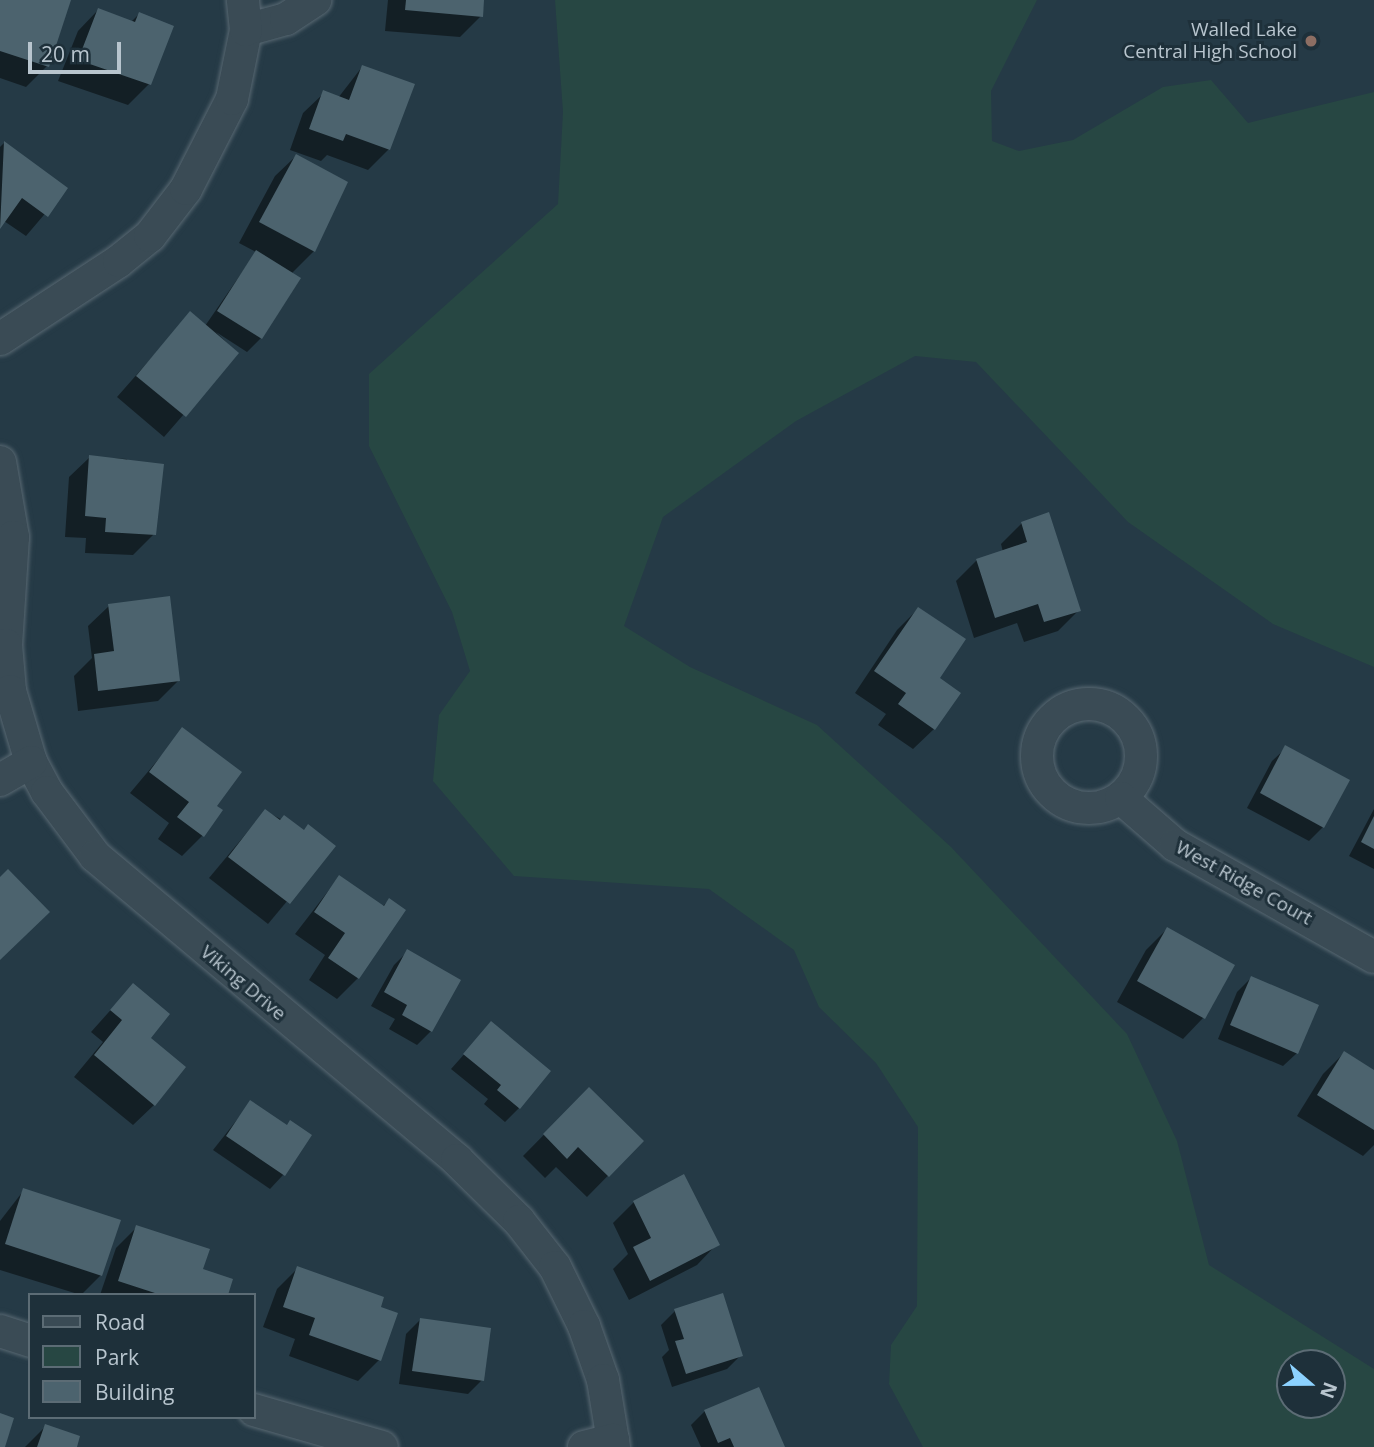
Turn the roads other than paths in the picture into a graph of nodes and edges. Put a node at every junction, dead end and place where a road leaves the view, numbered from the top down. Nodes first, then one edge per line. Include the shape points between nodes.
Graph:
1 (316, 0) edge
2 (245, 15) edge
3 (0, 339) edge
4 (0, 462) edge
5 (31, 762) junction
6 (0, 780) edge
7 (1121, 799) dead end
8 (1374, 957) edge
9 (0, 1331) edge
10 (28, 1340) edge
11 (256, 1411) edge
12 (604, 1445) edge
13 (382, 1447) edge

1 - 2 street via 286,19
2 - 3 street via 223,122 186,189 164,218 119,261
4 - 5 street, Viking Drive via 13,537 6,645 9,680
5 - 6 street
5 - 12 street, Viking Drive via 95,856 457,1160 519,1221 555,1267 584,1326 603,1380
7 - 8 street, West Ridge Court via 1175,845
9 - 10 street
11 - 13 street

